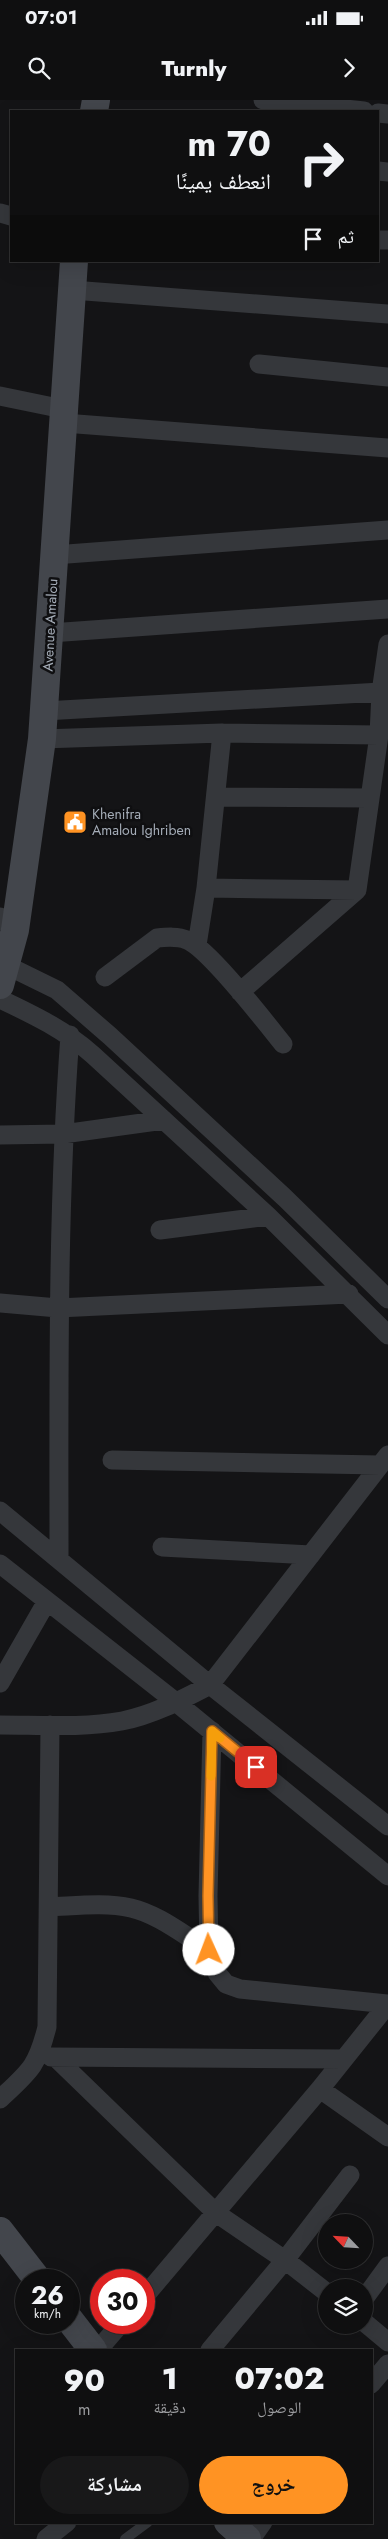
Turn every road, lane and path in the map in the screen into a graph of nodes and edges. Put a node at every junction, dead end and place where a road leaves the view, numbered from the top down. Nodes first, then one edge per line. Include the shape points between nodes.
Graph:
1 (264, 100) edge
2 (355, 110) edge
3 (74, 262) edge
4 (72, 290) junction
5 (388, 314) edge
6 (259, 364) dead end
7 (388, 377) edge
8 (0, 396) edge
9 (64, 416) junction
10 (388, 448) edge
11 (388, 530) edge
12 (54, 554) junction
13 (388, 609) edge
14 (50, 632) junction
15 (388, 644) edge
16 (381, 692) junction
17 (44, 711) junction
18 (222, 733) junction
19 (378, 735) junction
20 (42, 739) junction
21 (216, 797) junction
22 (370, 798) junction
23 (206, 888) junction
24 (357, 890) junction
25 (197, 946) junction
26 (5, 950) edge
27 (105, 977) dead end
28 (240, 992) junction
29 (0, 999) edge
30 (70, 1035) junction
31 (283, 1044) dead end
32 (164, 1120) junction
33 (63, 1134) junction
34 (0, 1135) edge
35 (268, 1216) junction
36 (160, 1230) dead end
37 (349, 1294) junction
38 (388, 1299) edge
39 (0, 1303) edge
40 (58, 1308) junction
41 (388, 1335) edge
42 (112, 1460) dead end
43 (384, 1460) edge
44 (0, 1511) edge
45 (162, 1547) dead end
46 (311, 1555) junction
47 (59, 1559) junction
48 (0, 1564) edge
49 (47, 1601) junction
50 (0, 1683) edge
51 (210, 1685) junction
52 (177, 1702) junction
53 (0, 1725) edge
54 (50, 1725) junction
55 (212, 1731) junction
56 (388, 1826) edge
57 (388, 1876) edge
58 (49, 1907) junction
59 (209, 1950) junction
60 (388, 2004) edge
61 (381, 2027) edge
62 (48, 2056) junction
63 (344, 2060) junction
64 (320, 2090) junction
65 (0, 2098) edge
66 (388, 2137) edge
67 (350, 2175) dead end
68 (216, 2213) junction
69 (0, 2231) edge
70 (285, 2260) junction
71 (388, 2266) edge
72 (29, 2269) edge
73 (155, 2284) edge
74 (318, 2286) edge
75 (373, 2287) edge
76 (373, 2330) edge
77 (80, 2333) edge
78 (112, 2334) edge
79 (388, 2342) edge
80 (92, 2349) edge
81 (99, 2349) edge
82 (211, 2349) edge
83 (388, 2364) edge
84 (373, 2382) edge
85 (65, 2524) edge
86 (145, 2524) edge
87 (230, 2524) edge
88 (261, 2524) edge
89 (46, 2539) edge
90 (125, 2539) edge
91 (249, 2539) edge

1 - 2 street
3 - 4 main road, Avenue Amalou
4 - 5 street
4 - 9 main road, Avenue Amalou
6 - 7 street
8 - 9 street
9 - 10 street
9 - 12 main road, Avenue Amalou
11 - 12 street
12 - 14 main road, Avenue Amalou
13 - 14 street
14 - 17 main road, Avenue Amalou
15 - 16 street
16 - 17 street
16 - 19 street
17 - 20 main road, Avenue Amalou
18 - 19 street
18 - 20 street
18 - 21 street
19 - 22 street
20 - 26 main road, Avenue Amalou
21 - 22 street
21 - 23 street
22 - 24 street
23 - 24 street
23 - 25 street
24 - 28 street
25 - 27 street via 187,940 157,938
25 - 28 street
26 - 38 street via 110,1036 285,1198
28 - 31 street
29 - 30 street
30 - 32 street
30 - 33 street
32 - 33 street
32 - 35 street
33 - 34 street
33 - 40 street
35 - 36 street
35 - 37 street
37 - 40 street
37 - 41 street
39 - 40 street
40 - 47 street
42 - 43 street
43 - 46 street
44 - 47 street
45 - 46 street
46 - 51 street
47 - 51 street
48 - 49 street
49 - 50 street
49 - 52 street
51 - 52 street
51 - 56 street
52 - 54 street via 124,1721
52 - 55 street
53 - 54 street
54 - 58 street
55 - 57 street
55 - 59 street
58 - 59 street via 113,1905 132,1908
58 - 62 street
59 - 60 street via 217,1973 226,1984 240,1990
60 - 61 street
61 - 63 street
62 - 63 street
62 - 65 street
62 - 68 street
63 - 64 street
64 - 66 street
64 - 68 street
67 - 70 street
68 - 70 street
68 - 73 street
69 - 72 main road
70 - 74 street
70 - 82 street
71 - 75 street
76 - 79 street
77 - 80 main road
78 - 81 street
83 - 84 street
85 - 89 street
86 - 90 lane
87 - 91 main road
88 - 91 street

